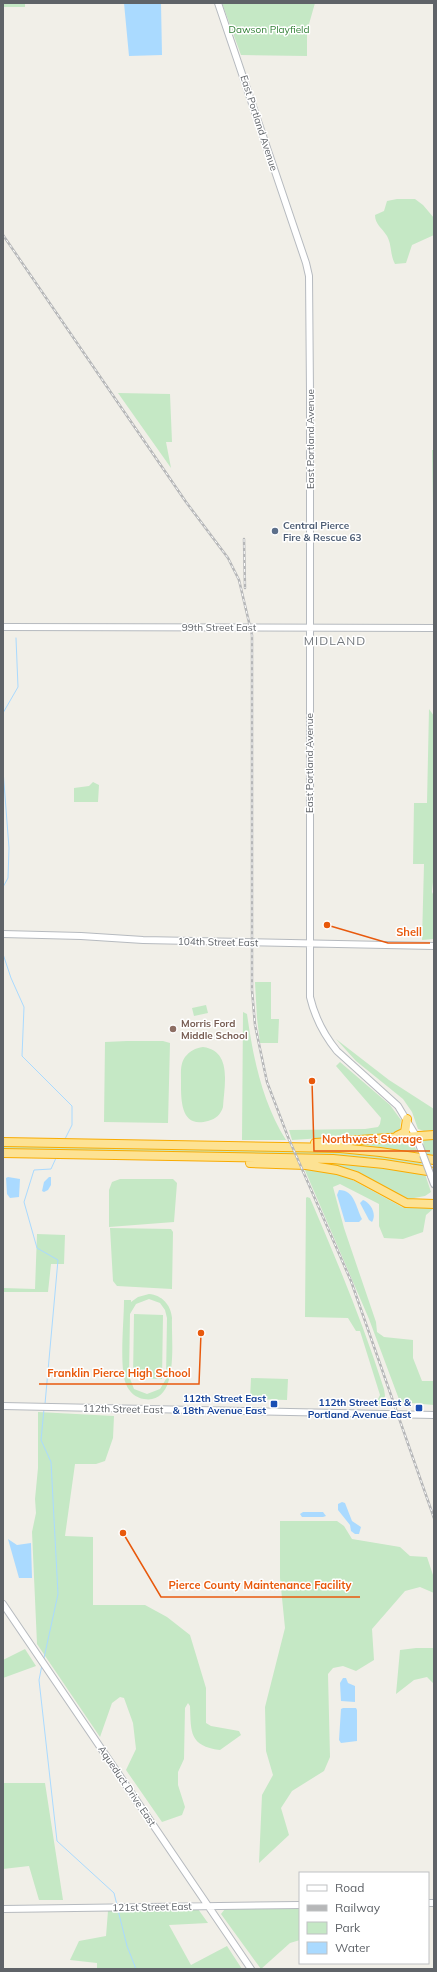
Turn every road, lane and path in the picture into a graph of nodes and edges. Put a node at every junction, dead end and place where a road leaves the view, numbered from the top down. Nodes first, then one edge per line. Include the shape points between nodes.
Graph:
1 (218, 3) edge
2 (3, 627) edge
3 (310, 628) junction
4 (434, 628) edge
5 (3, 934) edge
6 (309, 944) junction
7 (434, 946) edge
8 (407, 1119) junction
9 (434, 1134) edge
10 (416, 1136) junction
11 (392, 1138) junction
12 (3, 1142) edge
13 (191, 1145) junction
14 (3, 1153) edge
15 (191, 1156) junction
16 (434, 1160) edge
17 (432, 1174) edge
18 (434, 1184) edge
19 (434, 1198) edge
20 (419, 1203) junction
21 (434, 1204) edge
22 (3, 1406) edge
23 (434, 1415) edge
24 (3, 1604) edge
25 (299, 1905) edge
26 (208, 1906) junction
27 (3, 1908) edge
28 (251, 1969) edge

1 - 3 main road, East Portland Avenue via 309,276
2 - 3 main road, 99th Street East
3 - 4 main road, 99th Street East
3 - 6 main road, East Portland Avenue
5 - 6 main road, 104th Street East via 149,941
6 - 7 main road, 104th Street East
6 - 8 main road, East Portland Avenue via 310,997 324,1034 337,1051 398,1106
8 - 10 main road, East Portland Avenue
8 - 11 highway via 405,1132
9 - 10 highway
10 - 11 highway
10 - 17 main road, East Portland Avenue, bridge
11 - 13 highway via 315,1143
12 - 13 highway
13 - 16 highway via 340,1148
14 - 15 highway
15 - 17 highway via 352,1160
15 - 20 highway via 228,1162 306,1165 338,1170 356,1176 401,1201
17 - 18 main road, East Portland Avenue
19 - 20 highway
20 - 21 highway
22 - 23 main road, 112th Street East
24 - 26 main road, Aqueduct Drive East
25 - 26 main road, 121st Street East
26 - 27 main road, 121st Street East
26 - 28 main road, Aqueduct Drive East

